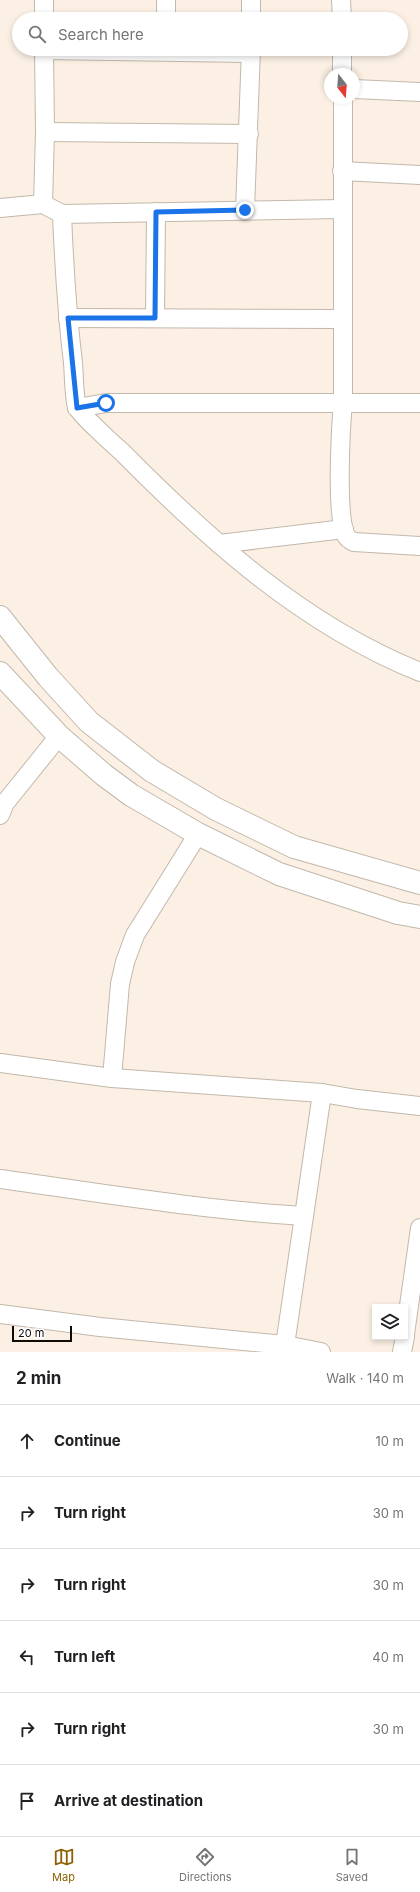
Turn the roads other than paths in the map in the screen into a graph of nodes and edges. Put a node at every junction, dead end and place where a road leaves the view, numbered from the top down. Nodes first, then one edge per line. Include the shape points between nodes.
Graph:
1 (44, 0) edge
2 (166, 0) edge
3 (251, 0) edge
4 (342, 0) edge
5 (44, 12) edge
6 (166, 12) edge
7 (251, 12) edge
8 (342, 12) edge
9 (44, 56) edge
10 (251, 56) edge
11 (342, 56) edge
12 (342, 68) edge
13 (360, 90) edge
14 (420, 92) edge
15 (342, 104) edge
16 (46, 132) junction
17 (249, 134) junction
18 (342, 171) junction
19 (420, 175) edge
20 (43, 204) junction
21 (0, 208) edge
22 (342, 209) junction
23 (245, 210) junction
24 (156, 212) junction
25 (62, 214) junction
26 (68, 318) junction
27 (155, 318) junction
28 (343, 319) junction
29 (343, 403) junction
30 (420, 403) edge
31 (77, 408) junction
32 (344, 529) junction
33 (219, 544) junction
34 (420, 546) edge
35 (0, 617) edge
36 (420, 672) edge
37 (0, 673) edge
38 (58, 736) junction
39 (0, 815) edge
40 (198, 834) junction
41 (330, 858) junction
42 (420, 883) edge
43 (319, 886) junction
44 (420, 917) edge
45 (0, 1063) edge
46 (112, 1078) junction
47 (322, 1093) junction
48 (420, 1106) edge
49 (0, 1179) edge
50 (304, 1216) junction
51 (420, 1232) edge
52 (0, 1314) edge
53 (408, 1315) edge
54 (404, 1340) edge
55 (285, 1349) edge
56 (321, 1352) edge
57 (402, 1352) edge

1 - 5 street
2 - 6 street
3 - 7 street
4 - 8 street
9 - 16 street
10 - 17 street
11 - 12 street
13 - 14 street
15 - 18 street
16 - 17 street
16 - 20 street
17 - 23 street
18 - 19 street
18 - 22 street
20 - 21 street
20 - 25 street
22 - 23 street
22 - 28 street
23 - 24 street
24 - 25 street
24 - 27 street
25 - 26 street
26 - 27 street
26 - 31 street
27 - 28 street
28 - 29 street
29 - 30 street
29 - 31 street via 106,403
29 - 32 street via 340,478
31 - 33 street
32 - 33 street
32 - 34 street via 347,537 354,542
33 - 36 street via 256,575 337,632 387,659
35 - 41 main road via 89,722 152,771 216,809 258,830 294,847
37 - 38 main road
38 - 39 street via 4,803
38 - 40 main road via 131,795
40 - 43 main road via 279,874
40 - 46 street via 135,935 125,962 120,984
41 - 42 main road
41 - 43 main road
43 - 44 main road via 398,913
45 - 46 street
46 - 47 street
47 - 48 street
47 - 50 street
49 - 50 street via 268,1214
50 - 55 street
51 - 53 street
52 - 55 street
54 - 57 street
55 - 56 street

